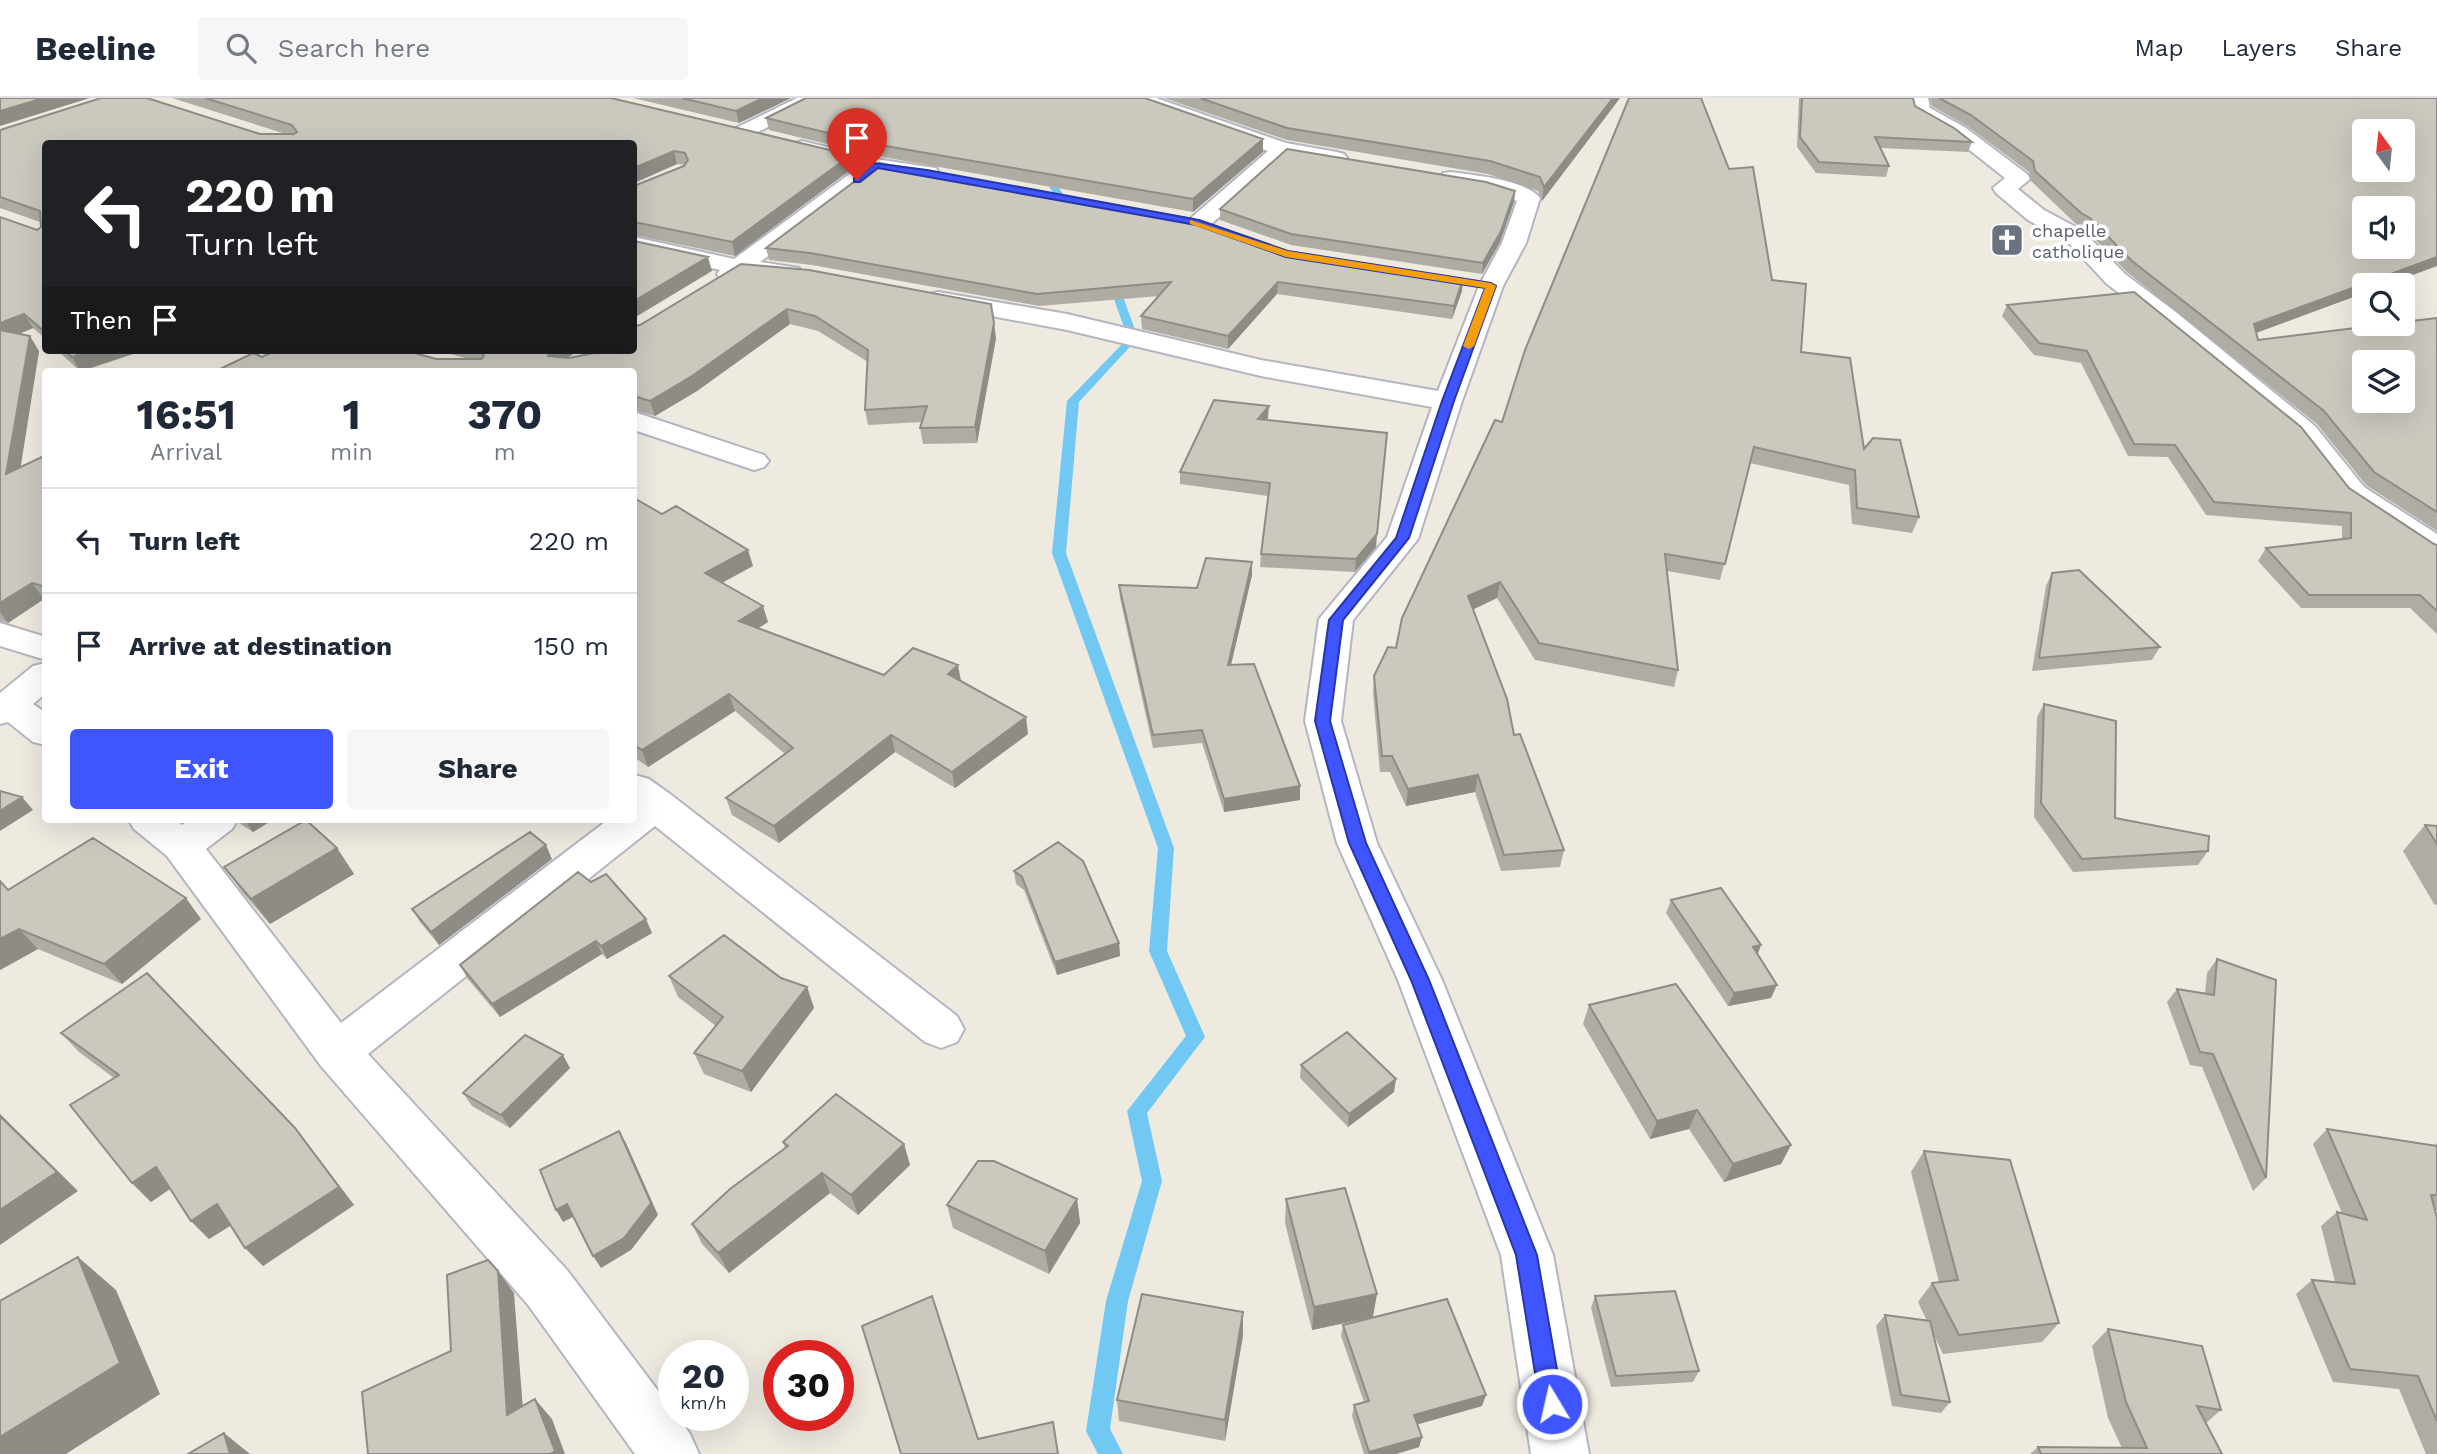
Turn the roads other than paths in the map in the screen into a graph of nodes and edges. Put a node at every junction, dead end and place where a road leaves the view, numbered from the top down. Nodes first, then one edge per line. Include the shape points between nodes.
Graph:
1 (812, 98) edge
2 (1917, 98) edge
3 (1140, 99) edge
4 (718, 126) edge
5 (743, 132) junction
6 (1282, 149) junction
7 (1364, 163) edge
8 (876, 165) junction
9 (1419, 172) edge
10 (954, 178) edge
11 (1174, 219) edge
12 (1199, 223) junction
13 (1223, 232) edge
14 (637, 245) edge
15 (740, 267) junction
16 (811, 275) edge
17 (705, 289) edge
18 (911, 294) edge
19 (1448, 401) junction
20 (637, 422) edge
21 (754, 461) dead end
22 (2437, 548) edge
23 (0, 634) edge
24 (42, 648) edge
25 (42, 677) edge
26 (5, 708) edge
27 (42, 731) edge
28 (645, 796) edge
29 (153, 823) edge
30 (213, 823) edge
31 (613, 823) edge
32 (181, 846) junction
33 (941, 1029) dead end
34 (337, 1052) junction
35 (670, 1454) edge
36 (1560, 1454) edge

1 - 5 street
2 - 22 street via 1921,111 1959,132 2019,179 2004,188 2036,215 2075,236 2116,279 2305,432 2353,492
3 - 6 street
4 - 5 street
5 - 8 street
6 - 7 street
6 - 12 street
8 - 10 street
8 - 15 street
9 - 19 street via 1506,188 1529,198 1514,243 1478,284
11 - 12 street
12 - 13 street
14 - 15 street
15 - 16 street
15 - 17 street
18 - 19 street via 1067,321 1261,368
19 - 36 street via 1402,538 1336,620 1323,721 1357,843 1420,980 1527,1255
20 - 21 street
23 - 24 street
25 - 26 street
26 - 27 street
28 - 33 street
29 - 32 street
30 - 32 street
31 - 34 street
32 - 34 street
34 - 35 street via 548,1288

